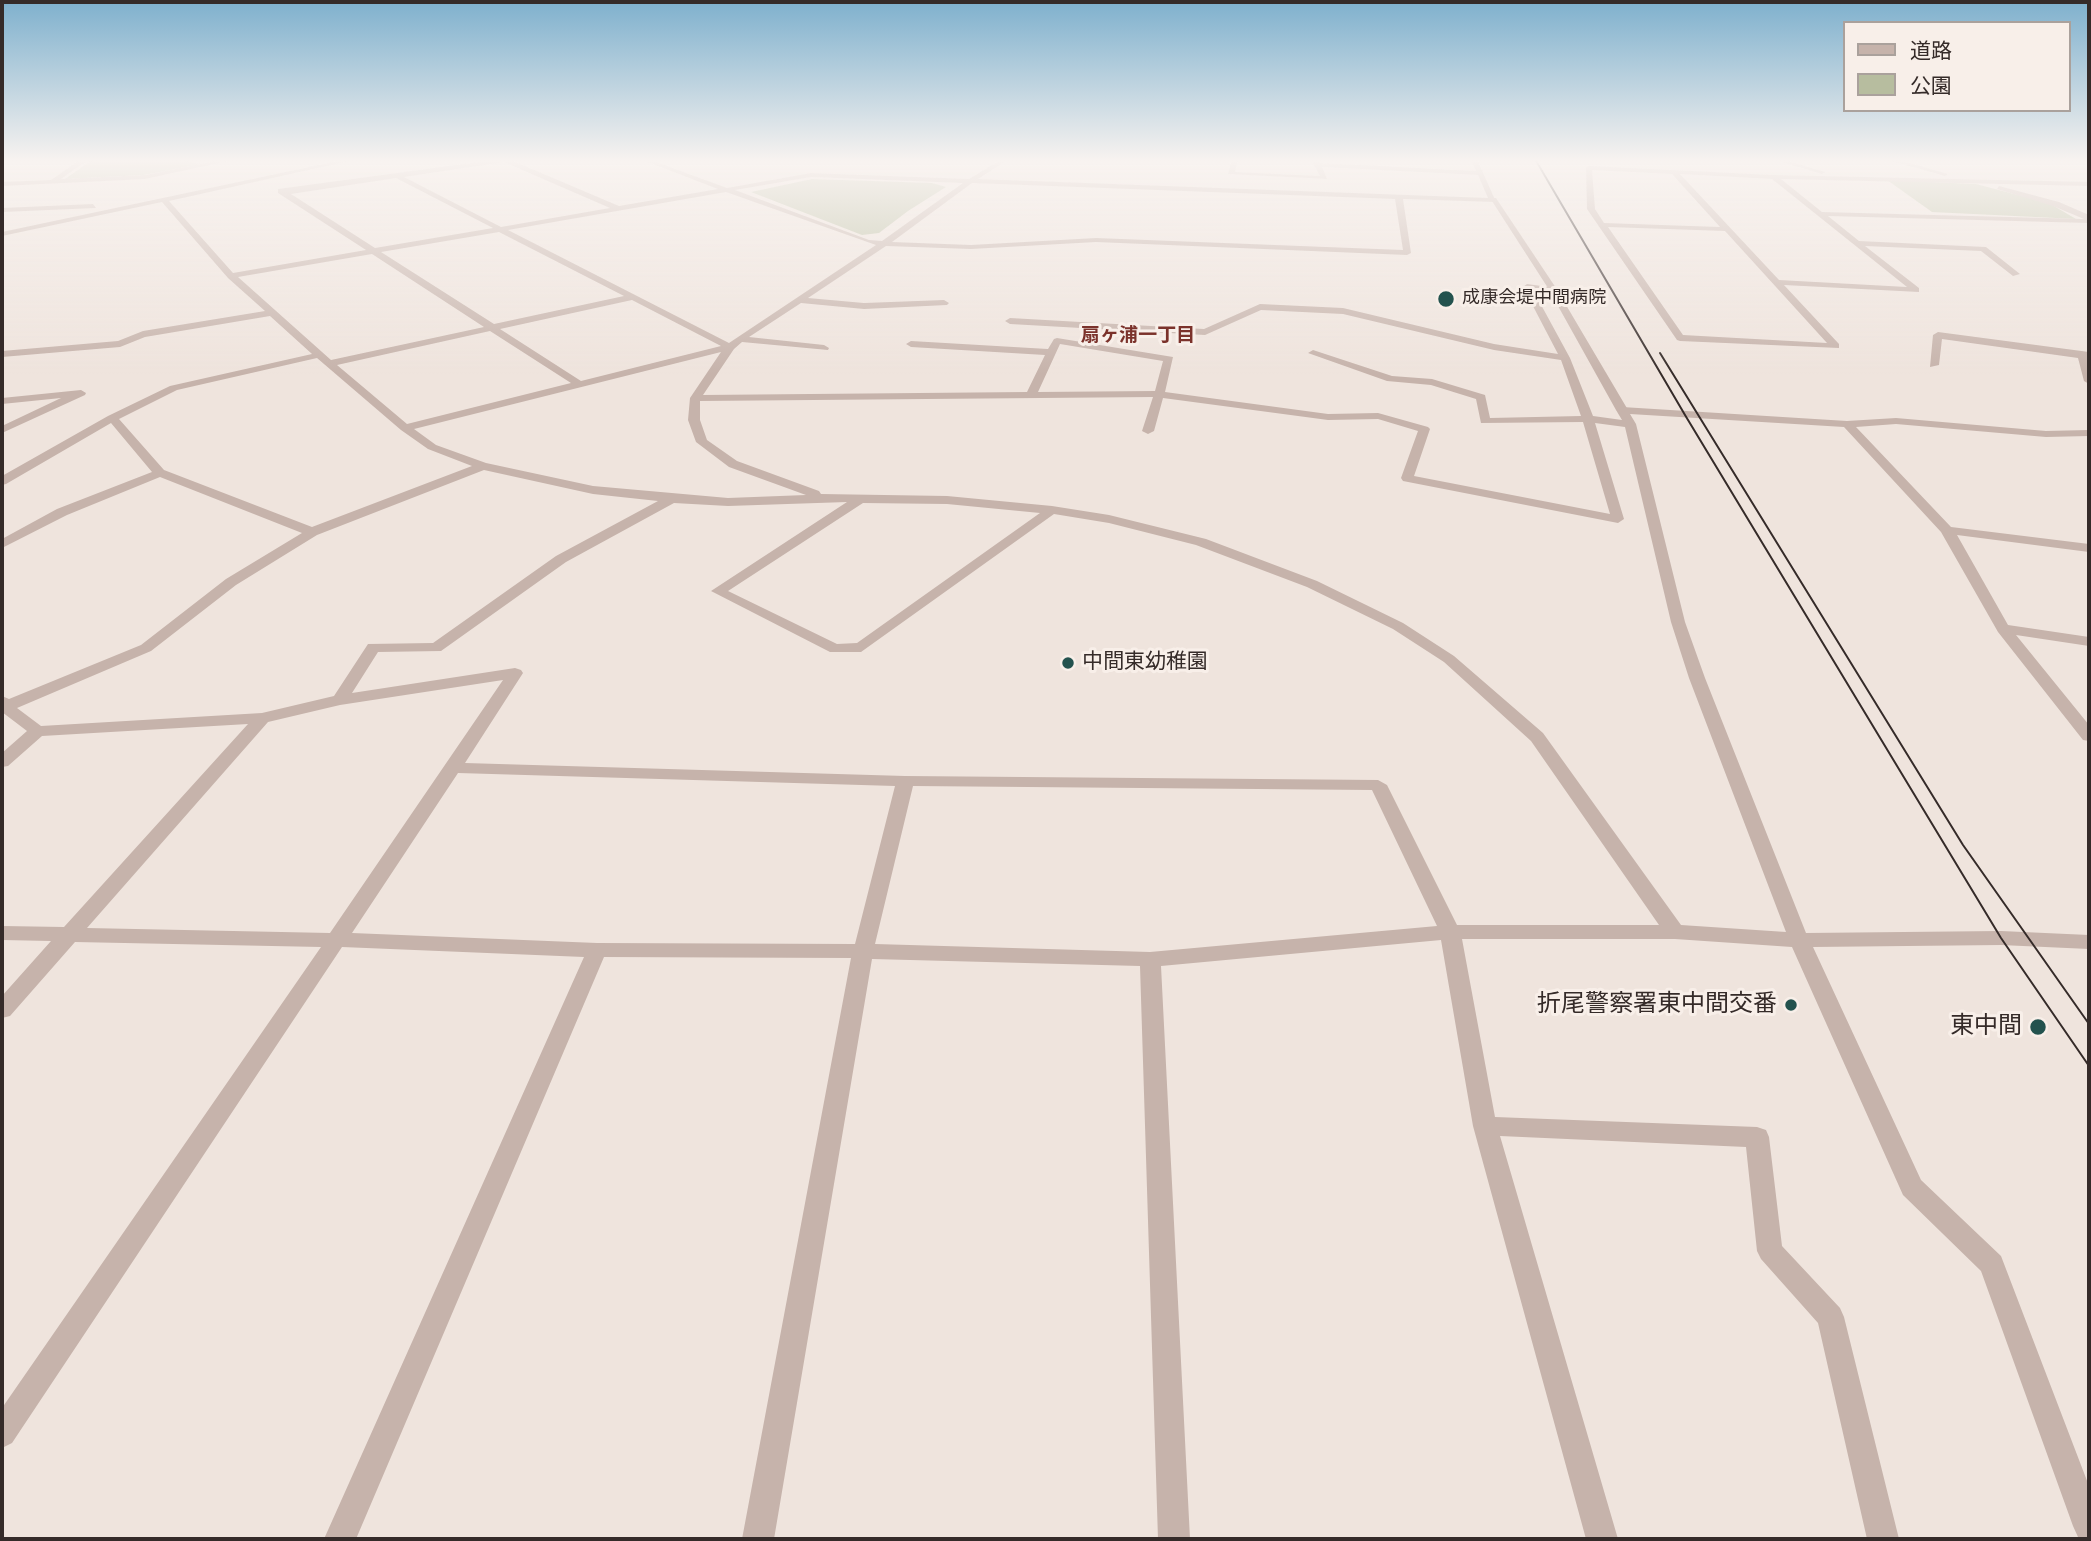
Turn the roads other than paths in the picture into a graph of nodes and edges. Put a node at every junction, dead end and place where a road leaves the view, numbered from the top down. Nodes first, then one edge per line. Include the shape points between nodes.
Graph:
1 (191, 231) edge
2 (345, 231) edge
3 (483, 231) edge
4 (505, 231) edge
5 (838, 231) edge
6 (902, 231) edge
7 (1404, 231) edge
8 (1514, 231) edge
9 (1607, 231) edge
10 (1727, 231) edge
11 (1844, 231) edge
12 (1859, 243) junction
13 (884, 244) junction
14 (376, 250) junction
15 (2017, 274) dead end
16 (231, 276) junction
17 (1776, 282) junction
18 (1552, 288) junction
19 (633, 297) junction
20 (799, 300) junction
21 (944, 303) dead end
22 (271, 313) junction
23 (1010, 321) dead end
24 (492, 327) junction
25 (740, 339) junction
26 (911, 344) dead end
27 (730, 347) junction
28 (824, 348) dead end
29 (1049, 352) junction
30 (1312, 353) dead end
31 (2, 354) edge
32 (319, 355) junction
33 (2086, 356) edge
34 (1565, 358) junction
35 (330, 363) junction
36 (1934, 365) dead end
37 (2089, 381) edge
38 (579, 384) junction
39 (1159, 394) junction
40 (1031, 395) junction
41 (695, 397) junction
42 (2, 401) edge
43 (1626, 417) junction
44 (112, 418) junction
45 (1588, 419) junction
46 (1847, 424) junction
47 (405, 428) junction
48 (2, 430) edge
49 (1148, 431) dead end
50 (2089, 433) edge
51 (483, 466) junction
52 (160, 472) junction
53 (2, 481) edge
54 (827, 498) junction
55 (672, 499) junction
56 (859, 500) junction
57 (1052, 510) junction
58 (1947, 530) junction
59 (312, 532) junction
60 (2, 544) edge
61 (2089, 548) edge
62 (2003, 629) junction
63 (2089, 641) edge
64 (340, 700) junction
65 (3, 704) edge
66 (262, 718) junction
67 (37, 731) junction
68 (2089, 736) edge
69 (2, 762) edge
70 (453, 768) junction
71 (905, 781) junction
72 (1450, 932) junction
73 (1675, 932) junction
74 (2, 933) edge
75 (70, 933) junction
76 (336, 940) junction
77 (1799, 940) junction
78 (2089, 942) edge
79 (597, 950) junction
80 (863, 951) junction
81 (1150, 959) junction
82 (2, 1010) edge
83 (1485, 1126) junction
84 (2, 1433) edge
85 (2089, 1526) edge
86 (340, 1539) edge
87 (758, 1539) edge
88 (1174, 1539) edge
89 (1602, 1539) edge
90 (1883, 1539) edge

1 - 16 street
2 - 14 street
3 - 14 street
4 - 19 street
5 - 13 street
6 - 13 street
7 - 13 street via 1407,253 1096,240 971,247
8 - 18 street
9 - 17 street via 1680,338 1836,346
10 - 17 street
11 - 12 street
12 - 15 street via 1983,249
12 - 17 street via 1916,290
13 - 20 street
14 - 16 street
14 - 24 street
16 - 22 street
18 - 34 street via 1527,287
18 - 43 street
19 - 24 street
19 - 27 street
20 - 21 street via 864,306
20 - 25 street
22 - 31 street via 142,334 120,344
22 - 32 street
23 - 34 street via 1205,332 1260,307 1343,311 1493,347
24 - 35 street
24 - 38 street
25 - 27 street
25 - 28 street
26 - 29 street
27 - 38 street
27 - 41 street
29 - 39 street via 1056,341 1169,359
29 - 40 street
30 - 45 street via 1391,379 1432,382 1481,397 1485,421
32 - 35 street
32 - 44 street via 174,388
33 - 36 street via 1938,335
33 - 37 street
34 - 45 street
35 - 47 street
38 - 47 street
39 - 40 street
39 - 45 street via 1328,417 1378,416 1424,429 1407,478 1618,519
39 - 49 street
40 - 41 street
41 - 54 street via 694,420 702,442 733,464
42 - 48 street via 81,393
43 - 45 street
43 - 46 street
43 - 77 street via 1678,622
44 - 52 street
44 - 53 street
46 - 50 street via 1896,421 2046,434
46 - 58 street
47 - 51 street via 432,447
51 - 55 street via 593,490
51 - 59 street
52 - 59 street
52 - 60 street via 62,512
54 - 55 street
54 - 56 street
55 - 64 street via 561,559 436,648 373,647
56 - 57 street via 947,500
56 - 57 street via 718,591 835,649 861,647
57 - 73 street via 1201,542 1398,626 1448,659 1537,737
58 - 61 street
58 - 62 street
59 - 65 street via 231,582 146,648
62 - 63 street
62 - 68 street
64 - 66 street
64 - 70 street via 515,673
65 - 67 street
66 - 67 street
66 - 75 street
67 - 69 street
70 - 71 street
70 - 76 street
71 - 72 street via 1378,785
71 - 80 street
72 - 73 street
72 - 81 street
72 - 83 street
73 - 77 street
74 - 75 street
75 - 76 street
75 - 82 street
76 - 79 street
76 - 84 street
77 - 78 street
77 - 85 street via 1912,1187 1992,1264
79 - 80 street
79 - 86 street
80 - 81 street
80 - 87 street
81 - 88 street
83 - 89 street
83 - 90 street via 1757,1137 1770,1251 1830,1317

